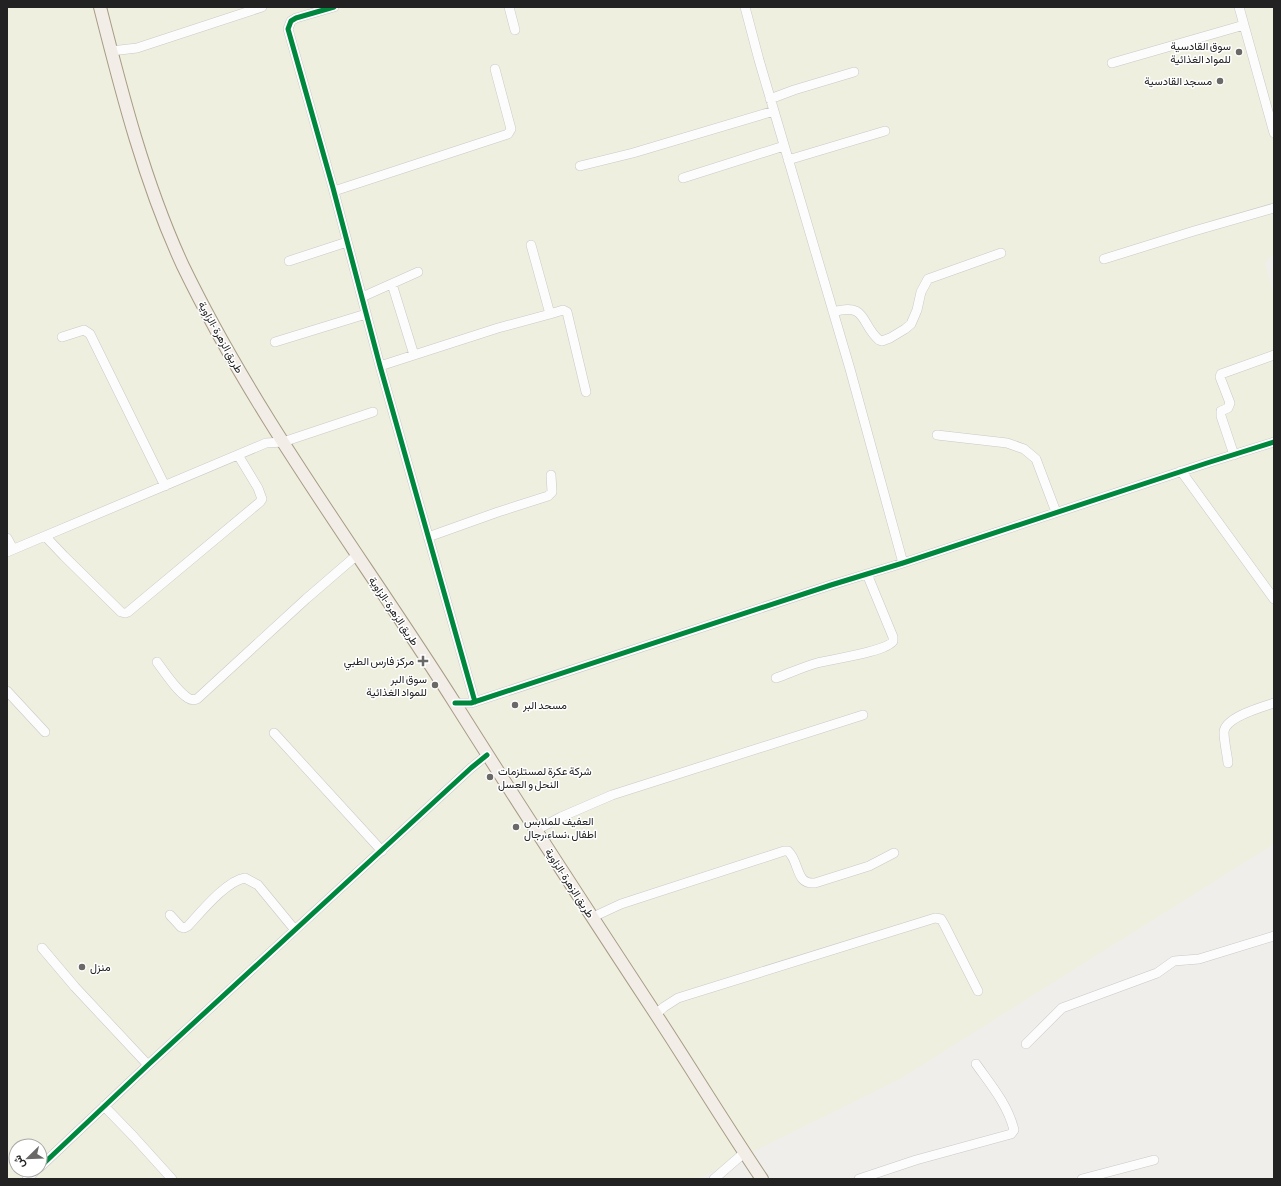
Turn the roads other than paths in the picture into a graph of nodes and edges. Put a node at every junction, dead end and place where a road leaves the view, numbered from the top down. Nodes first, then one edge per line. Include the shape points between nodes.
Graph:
1 (100, 7) edge
2 (262, 7) edge
3 (334, 7) edge
4 (509, 7) edge
5 (745, 7) edge
6 (1239, 7) edge
7 (1244, 25) junction
8 (515, 30) dead end
9 (111, 51) junction
10 (1112, 63) dead end
11 (495, 69) dead end
12 (854, 72) dead end
13 (770, 99) junction
14 (774, 111) junction
15 (885, 131) dead end
16 (1274, 133) edge
17 (784, 146) junction
18 (788, 160) junction
19 (580, 166) dead end
20 (683, 178) dead end
21 (334, 191) junction
22 (1274, 208) edge
23 (347, 242) junction
24 (531, 245) dead end
25 (1001, 253) dead end
26 (1104, 259) dead end
27 (289, 261) dead end
28 (418, 272) dead end
29 (392, 284) junction
30 (362, 298) junction
31 (833, 312) junction
32 (366, 314) junction
33 (550, 314) junction
34 (62, 337) dead end
35 (275, 342) dead end
36 (1274, 355) edge
37 (414, 356) junction
38 (380, 366) junction
39 (586, 392) dead end
40 (373, 412) dead end
41 (276, 431) junction
42 (937, 435) dead end
43 (284, 442) junction
44 (1274, 442) edge
45 (266, 444) junction
46 (238, 455) junction
47 (1234, 455) junction
48 (1181, 471) junction
49 (551, 475) dead end
50 (165, 486) junction
51 (1056, 512) junction
52 (45, 536) junction
53 (428, 537) junction
54 (7, 538) edge
55 (10, 550) edge
56 (356, 555) junction
57 (903, 563) junction
58 (867, 574) junction
59 (1274, 599) edge
60 (157, 662) dead end
61 (776, 678) dead end
62 (7, 691) edge
63 (455, 702) junction
64 (473, 702) junction
65 (1274, 703) edge
66 (863, 715) dead end
67 (466, 721) junction
68 (45, 732) dead end
69 (274, 733) dead end
70 (487, 755) junction
71 (1228, 763) dead end
72 (536, 830) junction
73 (382, 850) junction
74 (894, 853) dead end
75 (170, 915) dead end
76 (593, 917) junction
77 (295, 930) junction
78 (1274, 936) edge
79 (42, 948) dead end
80 (978, 991) dead end
81 (656, 1014) junction
82 (1026, 1044) dead end
83 (976, 1064) dead end
84 (148, 1065) junction
85 (104, 1106) junction
86 (744, 1153) junction
87 (48, 1159) edge
88 (1154, 1160) dead end
89 (172, 1179) edge
90 (714, 1179) edge
91 (762, 1179) edge
92 (859, 1179) edge
93 (1082, 1179) edge

1 - 9 main road, طريق الزهرة -الزاوية
2 - 9 street via 137,48
3 - 21 street via 296,18 291,21 288,29
4 - 8 street
5 - 13 street
6 - 7 street
7 - 10 street
7 - 16 street
9 - 41 main road, طريق الزهرة -الزاوية via 143,161 182,264 216,332
11 - 21 street via 511,129 508,134
12 - 13 street
13 - 14 street
14 - 17 street
14 - 19 street
15 - 18 street
17 - 18 street
17 - 20 street
18 - 31 street
21 - 23 street
22 - 26 street
23 - 27 street
23 - 30 street
24 - 33 street
25 - 31 street via 928,279 911,324 885,340 875,337 865,319 857,311
28 - 29 street
29 - 30 street
29 - 37 street
30 - 32 street
31 - 57 street
32 - 35 street
32 - 38 street
33 - 37 street
33 - 39 street via 563,310 566,312
34 - 50 street via 84,330 90,334
36 - 47 street via 1221,374 1230,403 1228,408 1221,411 1221,416
37 - 38 street
38 - 53 street
40 - 43 street
41 - 43 main road, طريق الزهرة -الزاوية
41 - 45 street
42 - 51 street via 1007,443 1024,449 1036,459
43 - 45 street
43 - 56 main road, طريق الزهرة -الزاوية
44 - 47 street
45 - 46 street
46 - 50 street
46 - 52 street via 258,488 262,499 260,502 128,612 121,612
47 - 48 street
48 - 51 street
48 - 59 street
49 - 53 street via 552,492 548,496
50 - 52 street
51 - 57 street
52 - 55 street
53 - 64 street
54 - 55 street
56 - 60 street via 197,699 188,699
56 - 63 main road, طريق الزهرة -الزاوية
57 - 58 street
58 - 61 street via 893,637 891,645 817,663
58 - 64 street
62 - 68 street
63 - 64 street
63 - 67 main road, طريق الزهرة -الزاوية
64 - 67 street
65 - 71 street via 1238,716 1229,723 1224,730
66 - 72 street via 612,795
67 - 70 main road, طريق الزهرة -الزاوية
69 - 73 street
70 - 72 main road, طريق الزهرة -الزاوية
70 - 73 street
72 - 76 main road, طريق الزهرة -الزاوية
73 - 77 street
74 - 76 street via 869,866 808,884 801,877 791,854 784,851 621,904
75 - 77 street via 184,928 226,888 245,878 258,885
76 - 81 main road, طريق الزهرة -الزاوية
77 - 84 street
78 - 82 street via 1199,959 1174,961 1157,973 1062,1008
79 - 84 street
80 - 81 street via 944,924 941,919 936,918 678,998
81 - 86 main road, طريق الزهرة -الزاوية
83 - 92 street via 1002,1100 1013,1125 1014,1130 1011,1134 916,1160
84 - 85 street
85 - 87 street
85 - 89 street
86 - 90 street
86 - 91 main road, طريق الزهرة -الزاوية
88 - 93 street

